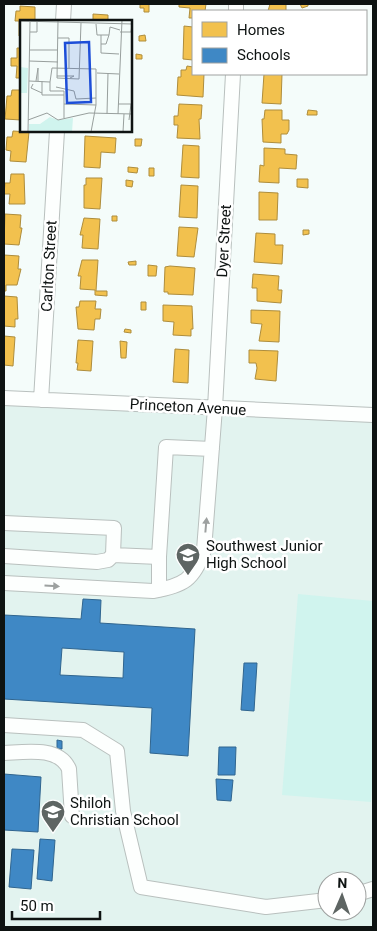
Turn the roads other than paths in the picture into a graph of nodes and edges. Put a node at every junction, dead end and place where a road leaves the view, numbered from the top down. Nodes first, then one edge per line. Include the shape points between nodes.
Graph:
1 (64, 4) edge
2 (63, 20) edge
3 (233, 75) edge
4 (57, 132) edge
5 (4, 398) edge
6 (41, 400) junction
7 (215, 408) junction
8 (373, 415) edge
9 (212, 450) junction
10 (4, 523) edge
11 (113, 555) junction
12 (4, 556) edge
13 (160, 557) junction
14 (4, 583) edge
15 (159, 590) junction
16 (4, 725) edge
17 (4, 753) edge
18 (72, 816) dead end
19 (317, 901) edge

1 - 2 street
3 - 7 street, Dyer Street
4 - 6 street, Carlton Street
5 - 6 street, Princeton Avenue
6 - 7 street, Princeton Avenue
7 - 8 street, Princeton Avenue
7 - 9 street, Dyer Street
9 - 13 street via 166,447
15 -> 9 street, Dyer Street via 190,579 199,566 204,550
10 - 11 street via 114,528
11 - 12 street via 108,560 97,562
11 - 13 street
13 - 15 street
14 -> 15 street
16 - 19 street via 83,730 117,751 123,811 140,887 266,907
17 - 18 street via 38,752 56,755 66,763

